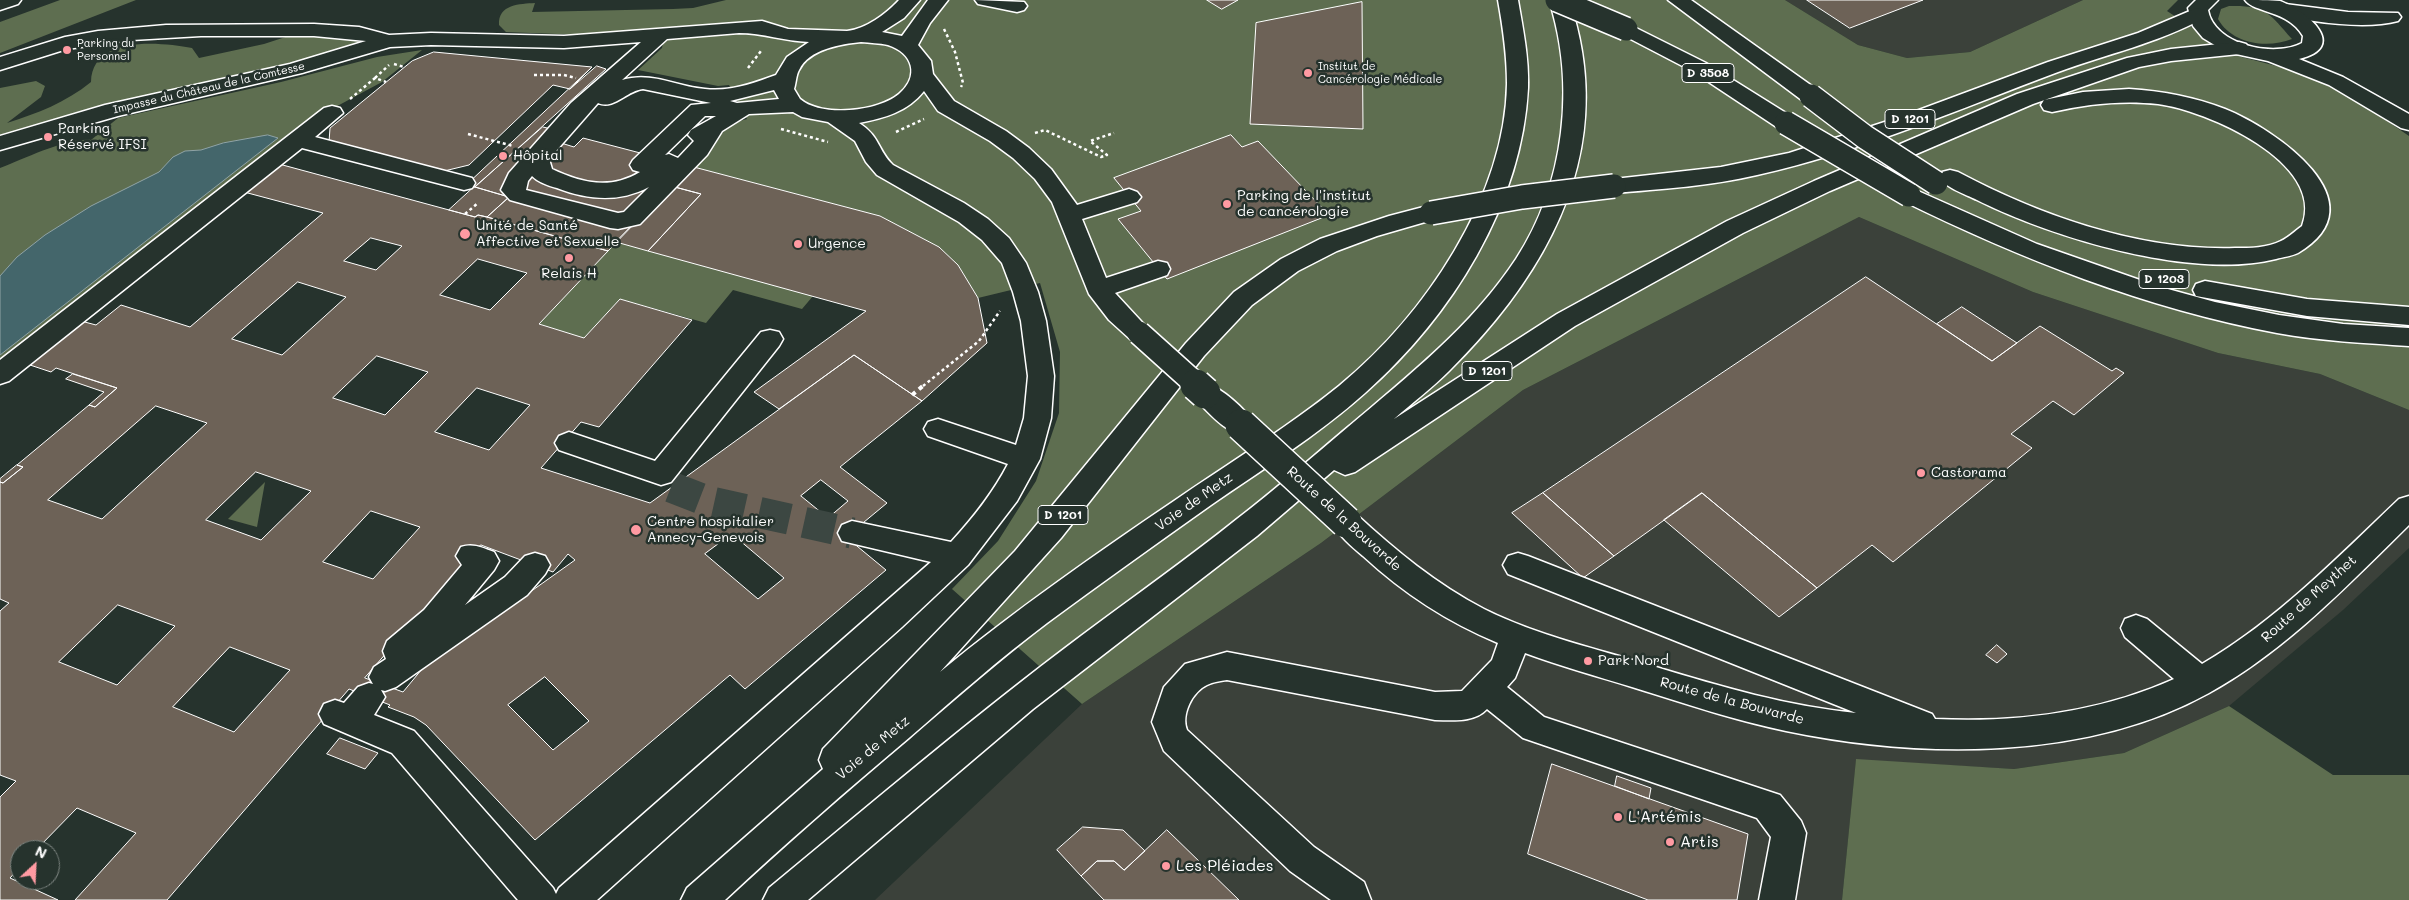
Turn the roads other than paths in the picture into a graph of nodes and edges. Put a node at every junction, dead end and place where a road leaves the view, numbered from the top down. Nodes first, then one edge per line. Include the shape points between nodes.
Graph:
1 (11, 0) edge
2 (910, 0) edge
3 (938, 0) edge
4 (1508, 0) edge
5 (1551, 0) edge
6 (1558, 0) edge
7 (1678, 0) edge
8 (1706, 2) edge
9 (0, 4) edge
10 (2270, 4) edge
11 (2203, 7) edge
12 (2388, 8) edge
13 (1589, 13) junction
14 (2409, 27) edge
15 (660, 35) junction
16 (786, 35) junction
17 (853, 37) junction
18 (2313, 39) junction
19 (388, 41) junction
20 (907, 46) junction
21 (2239, 48) junction
22 (2273, 56) junction
23 (0, 64) edge
24 (787, 73) junction
25 (923, 75) junction
26 (675, 91) junction
27 (1819, 93) junction
28 (795, 105) junction
29 (946, 106) junction
30 (892, 107) junction
31 (744, 108) junction
32 (2388, 109) junction
33 (332, 114) dead end
34 (835, 118) junction
35 (1786, 122) joint
36 (2409, 123) edge
37 (715, 124) junction
38 (1957, 130) junction
39 (866, 139) junction
40 (298, 140) junction
41 (0, 143) edge
42 (566, 145) dead end
43 (537, 158) junction
44 (641, 165) dead end
45 (1943, 180) junction
46 (464, 182) dead end
47 (1129, 196) dead end
48 (1070, 215) junction
49 (1158, 269) dead end
50 (1100, 289) junction
51 (2409, 316) edge
52 (2409, 338) edge
53 (770, 339) dead end
54 (0, 374) edge
55 (938, 429) dead end
56 (569, 443) dead end
57 (1026, 459) junction
58 (2409, 506) edge
59 (1247, 528) junction
60 (852, 532) tunnel mouth
61 (471, 556) dead end
62 (958, 556) junction
63 (535, 565) dead end
64 (1518, 565) dead end
65 (2136, 628) dead end
66 (1516, 637) junction
67 (2200, 682) junction
68 (1485, 689) junction
69 (364, 698) junction
70 (1944, 733) junction
71 (727, 873) junction
72 (540, 900) edge
73 (571, 900) edge
74 (698, 900) edge
75 (782, 900) edge
76 (1354, 900) edge
77 (1777, 900) edge

1 - 9 main road
2 - 17 main road via 897,14
3 - 20 main road via 921,20
4 - 71 main road, Voie de Metz via 1517,50 1518,85 1514,132 1503,172 1479,231 1460,264 1408,332 1350,391 1302,429 1033,616 824,788
5 - 13 main road, bridge
6 - 13 main road, D 3508, bridge
6 - 59 main road via 1573,60 1575,116 1567,161 1551,215 1526,262 1486,315 1439,365
7 - 27 main road, D 3508
8 - 27 main road
10 - 12 main road via 2348,18
10 - 18 main road via 2308,27
11 - 21 main road via 2205,29
11 - 71 main road, D 1201, bridge via 2182,23 2143,38 2060,64 1834,146 1755,168 1522,197 1432,213 1341,238 1303,257 1269,277 1232,308 1019,565
12 - 14 main road
12 - 18 main road via 2382,28 2355,29
13 - 35 main road, D 3508, bridge via 1707,72
15 - 16 main road, Impasse du Château de la Comtesse via 762,27
15 - 19 main road, Impasse du Château de la Comtesse via 564,42 430,38
15 - 43 main road via 579,108
16 - 17 main road, Impasse du Château de la Comtesse
16 - 24 main road
17 - 20 main road via 894,40
17 - 24 main road via 812,48
18 - 22 main road via 2312,46 2300,54
18 - 32 main road via 2325,58
19 - 23 main road, Impasse du Château de la Comtesse via 359,33 319,30 128,33 70,41
19 - 41 main road, Impasse du Château de la Comtesse via 295,69 113,110
20 - 25 main road via 917,54
21 - 22 main road
21 - 38 main road, D 1201 via 2134,62 2026,100
22 - 32 main road via 2336,81
24 - 26 main road via 749,91 725,96
24 - 28 main road via 784,88
25 - 29 main road, Route de la Bouvarde
25 - 30 main road via 909,96
26 - 42 main road via 625,93
26 - 43 main road via 652,82 628,84 614,91
27 - 45 main road, D 1203, bridge via 1865,137
28 - 31 main road
28 - 34 main road via 814,114
29 - 30 main road, Route de la Bouvarde
29 - 48 main road, Route de la Bouvarde via 1021,153 1043,174
30 - 34 main road via 862,116
30 - 39 main road
31 - 37 main road
31 - 44 main road via 699,110
32 - 36 main road
33 - 40 main road
34 - 39 main road
35 - 52 main road, D 1203, bridge via 1959,221 2058,263 2172,300 2252,319 2304,329
37 - 43 main road via 692,139 653,176 624,190 593,192 573,188 542,173
37 - 43 main road via 699,150 632,218 618,222 518,196 513,190 517,178
38 - 45 main road via 2081,98 2112,95 2175,101 2238,124 2292,161 2309,181 2318,203 2316,217 2311,231 2292,246 2260,256 2205,256 2136,246 2075,230
38 - 59 main road, D 1201 via 1822,186 1622,287 1566,320
39 - 57 main road via 873,158 886,171 962,212 1002,246 1011,258 1030,307 1041,355 1039,417
40 - 46 main road
40 - 54 main road
45 - 51 main road, D 1203 via 2031,232 2139,272 2204,290 2283,306
47 - 48 main road
48 - 50 main road, Route de la Bouvarde
49 - 50 main road
50 - 66 main road, Route de la Bouvarde, bridge via 1118,314 1385,560 1455,608
53 - 56 main road via 666,481
55 - 57 main road
57 - 62 main road via 992,516
58 - 67 main road, Route de Meythet via 2278,630
59 - 75 main road, D 1201 via 1022,699
60 - 62 main road
61 - 69 main road via 484,561 435,619 398,651
62 - 73 main road
63 - 69 main road via 516,586
64 - 70 main road
65 - 67 main road
66 - 68 main road via 1504,668
66 - 70 main road, Route de la Bouvarde via 1745,707 1808,721 1876,730
67 - 70 main road, Route de la Bouvarde via 2156,702 2075,723 2014,732
68 - 76 main road via 1470,705 1435,706 1227,666 1196,674 1175,697 1168,722 1175,740 1302,859 1352,894
68 - 77 main road via 1534,728 1768,806 1789,833
69 - 72 main road
71 - 74 main road, Voie de Metz / D 1201

